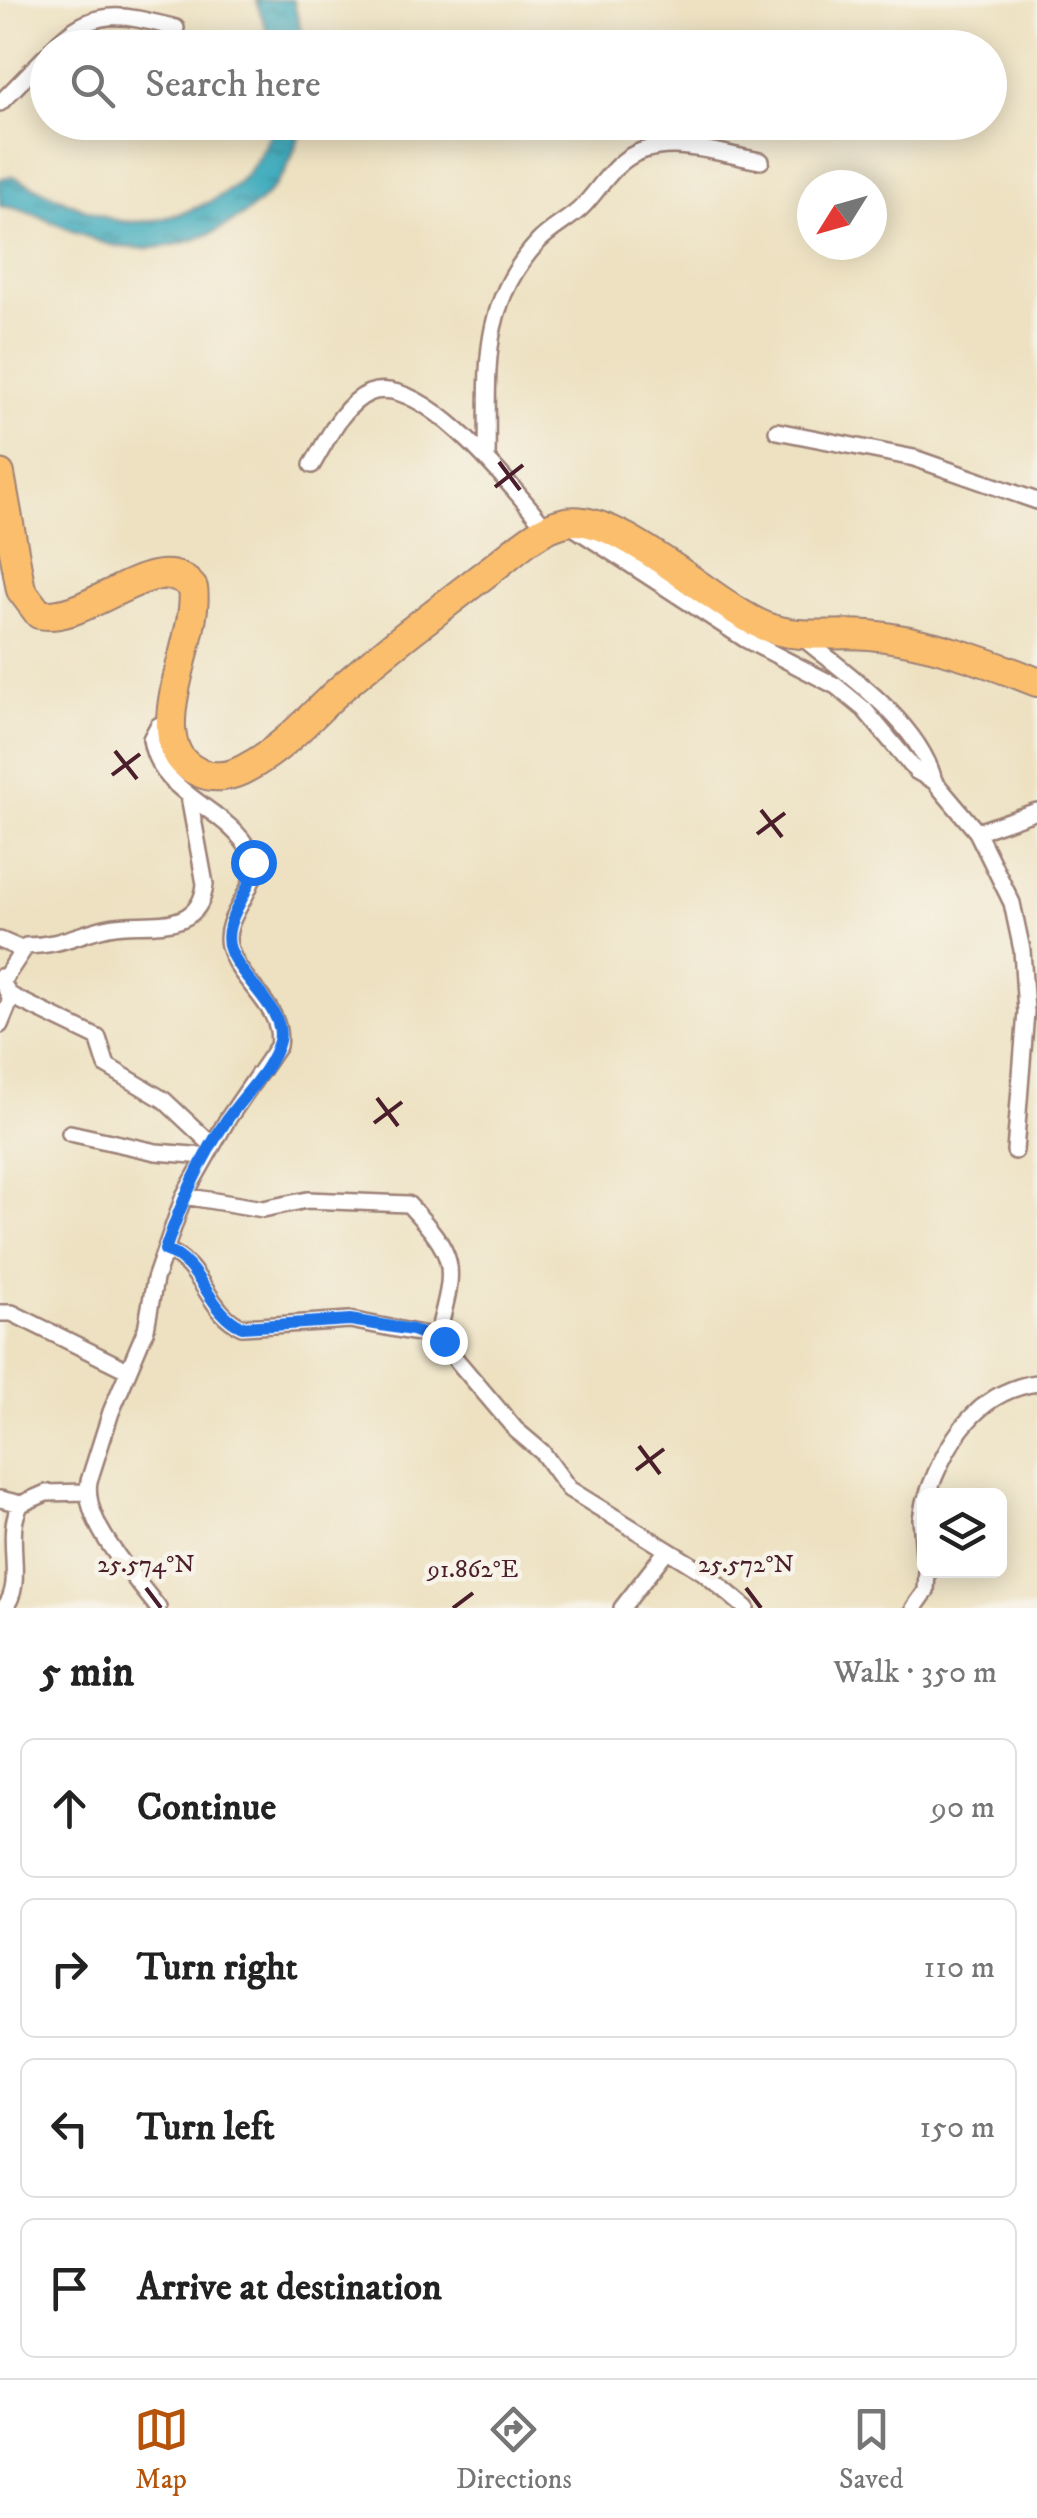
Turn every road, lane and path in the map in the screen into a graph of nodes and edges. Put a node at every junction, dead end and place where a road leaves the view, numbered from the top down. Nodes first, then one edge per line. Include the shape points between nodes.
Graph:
1 (176, 28) dead end
2 (75, 30) edge
3 (30, 72) edge
4 (0, 103) edge
5 (762, 161) dead end
6 (777, 431) dead end
7 (486, 459) junction
8 (312, 466) dead end
9 (0, 474) edge
10 (1037, 500) edge
11 (556, 525) junction
12 (799, 635) junction
13 (1037, 682) edge
14 (170, 720) junction
15 (934, 781) junction
16 (189, 796) junction
17 (1037, 812) edge
18 (977, 832) junction
19 (0, 940) edge
20 (21, 949) junction
21 (2, 978) edge
22 (12, 996) junction
23 (0, 1025) edge
24 (70, 1133) dead end
25 (209, 1151) junction
26 (1015, 1151) dead end
27 (184, 1196) junction
28 (165, 1250) junction
29 (0, 1313) edge
30 (438, 1337) junction
31 (127, 1370) junction
32 (1037, 1383) edge
33 (932, 1488) edge
34 (87, 1492) junction
35 (0, 1499) edge
36 (21, 1504) junction
37 (667, 1550) junction
38 (927, 1578) edge
39 (4, 1608) edge
40 (158, 1608) edge
41 (622, 1608) edge
42 (746, 1608) edge
43 (914, 1608) edge

1 - 2 street via 122,14
3 - 4 street
5 - 7 street via 684,146 638,152 540,239 503,290 492,319
6 - 10 street via 914,458
7 - 8 street via 436,415 387,390 355,403
7 - 11 street
9 - 14 highway via 21,590 39,614 60,616 157,574 179,576 193,588
11 - 12 highway via 604,527 762,626
11 - 14 highway via 380,657 250,767 228,776 195,771 175,750
11 - 15 street via 836,686 864,708 916,771
12 - 13 highway via 870,635 920,644
12 - 15 street via 871,693 928,763
14 - 16 street via 153,730 153,752
15 - 18 street
16 - 20 street via 205,884 196,910 160,926 114,926
16 - 25 street via 250,852 254,874 228,940 280,1033
17 - 18 street
18 - 26 street via 1012,903 1022,950 1026,1012
19 - 20 street
20 - 21 street
21 - 22 street
22 - 23 street
22 - 25 street via 98,1038 107,1066 164,1100
24 - 25 street via 156,1152
25 - 27 street
27 - 28 street
27 - 30 street via 263,1210 326,1199 408,1204 452,1262
28 - 30 street via 185,1260 242,1327 350,1320
28 - 31 street via 146,1329
29 - 31 street
30 - 37 street via 569,1490
31 - 34 street
32 - 33 street via 999,1394 972,1415
34 - 36 street via 46,1493
34 - 40 street via 108,1538
35 - 36 street
36 - 39 street via 11,1534 13,1590
37 - 41 street
37 - 42 street
38 - 43 street

